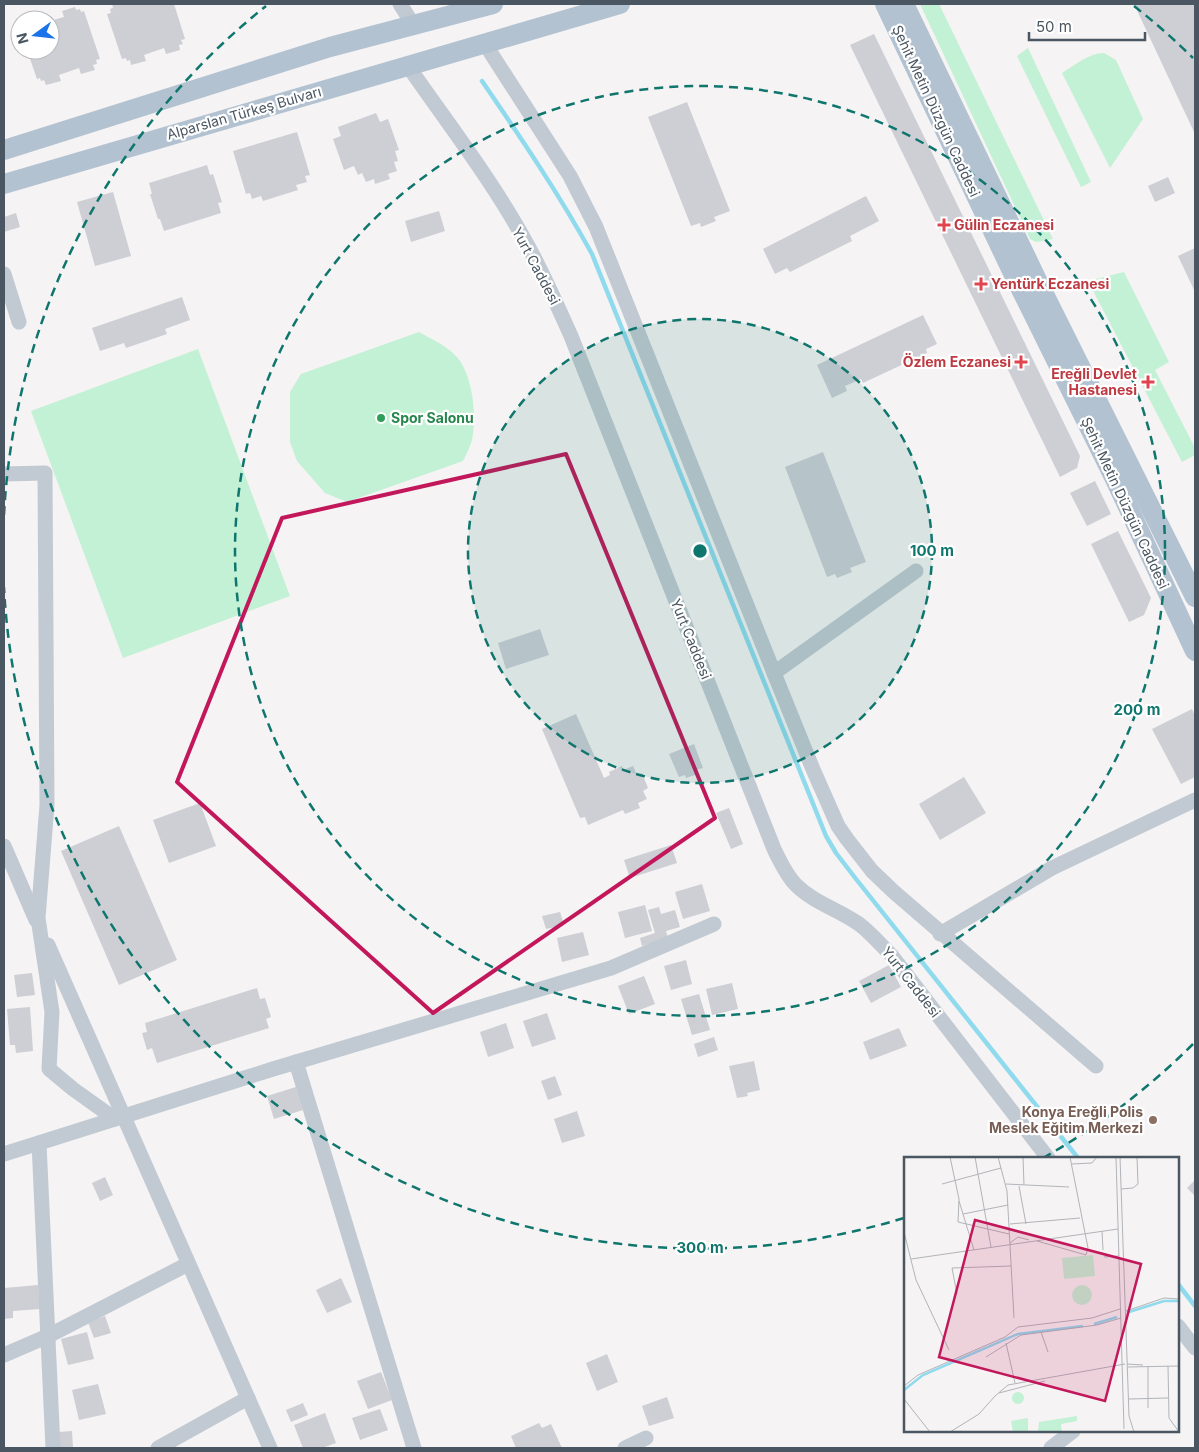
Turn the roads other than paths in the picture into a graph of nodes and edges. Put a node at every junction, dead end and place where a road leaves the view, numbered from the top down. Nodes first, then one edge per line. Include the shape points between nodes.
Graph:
1 (400, 4) edge
2 (493, 4) edge
3 (620, 4) edge
4 (885, 4) edge
5 (904, 4) edge
6 (414, 26) junction
7 (485, 44) junction
8 (408, 66) junction
9 (4, 150) edge
10 (4, 184) edge
11 (4, 274) edge
12 (19, 322) dead end
13 (4, 474) edge
14 (916, 571) dead end
15 (1195, 597) edge
16 (1195, 652) edge
17 (774, 674) junction
18 (1195, 800) edge
19 (4, 846) edge
20 (714, 924) dead end
21 (40, 927) junction
22 (940, 934) junction
23 (296, 1062) junction
24 (1096, 1066) dead end
25 (119, 1118) junction
26 (38, 1143) junction
27 (4, 1154) edge
28 (1047, 1157) edge
29 (188, 1264) junction
30 (1179, 1327) edge
31 (48, 1336) junction
32 (1195, 1348) edge
33 (4, 1355) edge
34 (248, 1398) junction
35 (1072, 1432) edge
36 (646, 1438) dead end
37 (53, 1448) edge
38 (158, 1448) edge
39 (270, 1448) edge
40 (414, 1448) edge
41 (625, 1448) edge
42 (1052, 1448) edge

1 - 6 street
2 - 6 main road
3 - 7 main road, Alparslan Türkeş Bulvarı
4 - 16 main road, Şehit Metin Düzgün Caddesi
5 - 15 main road, Şehit Metin Düzgün Caddesi
6 - 9 main road via 330,47
7 - 8 main road, Alparslan Türkeş Bulvarı
7 - 17 street via 570,176 596,227
8 - 10 main road, Alparslan Türkeş Bulvarı
8 - 28 street, Yurt Caddesi via 494,190 547,282 784,870 809,896 859,924 875,937
11 - 12 street
13 - 21 street via 45,473 47,804 38,918
14 - 17 street
17 - 22 street via 838,826 872,871
18 - 22 street via 1052,868
19 - 21 street
20 - 23 street via 611,968
21 - 25 street
21 - 25 street via 52,1012 49,1069 73,1089
22 - 24 street
23 - 25 street
23 - 40 street
25 - 26 street
25 - 29 street
26 - 27 street
26 - 31 street
29 - 31 street
29 - 34 street
30 - 32 street
31 - 33 street
31 - 37 street
34 - 38 street
34 - 39 street
35 - 42 street
36 - 41 street

